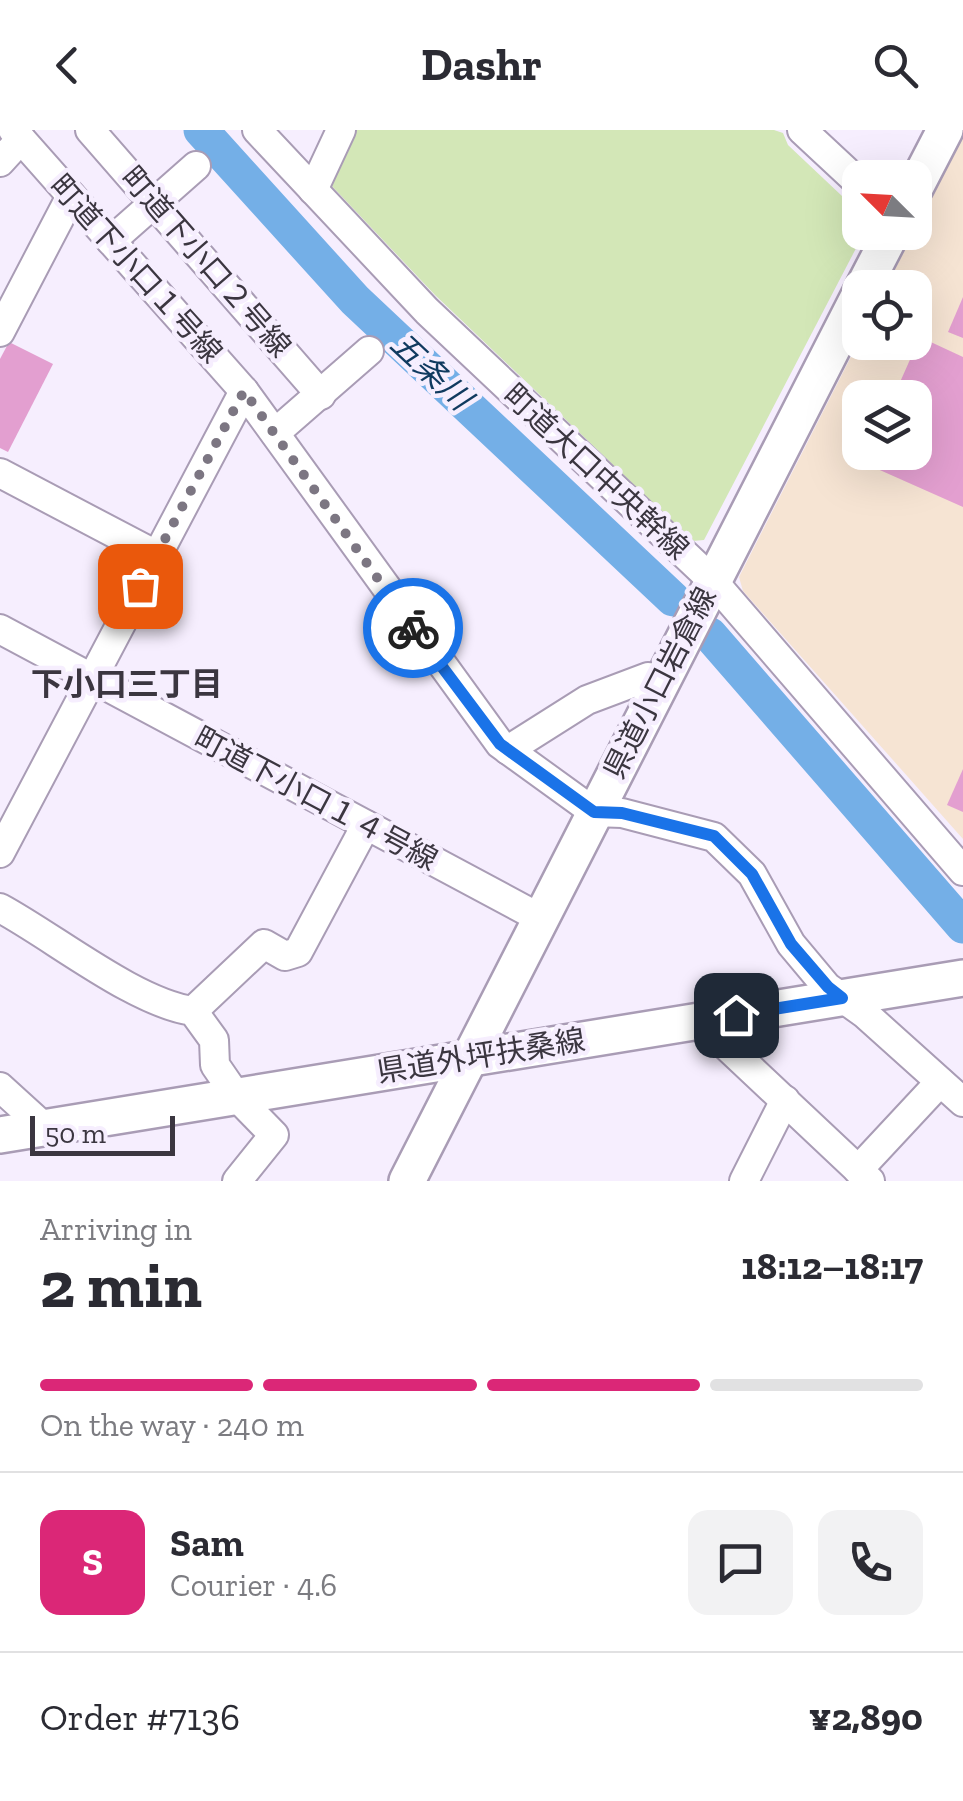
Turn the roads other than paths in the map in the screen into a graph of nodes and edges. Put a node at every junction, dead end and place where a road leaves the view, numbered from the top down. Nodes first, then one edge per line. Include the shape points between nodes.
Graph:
1 (90, 130) edge
2 (257, 130) edge
3 (341, 130) edge
4 (802, 130) edge
5 (945, 130) edge
6 (16, 135) edge
7 (929, 160) edge
8 (0, 162) edge
9 (196, 166) dead end
10 (842, 167) edge
11 (312, 190) junction
12 (71, 196) junction
13 (154, 203) junction
14 (111, 241) junction
15 (842, 329) edge
16 (0, 332) edge
17 (369, 351) dead end
18 (244, 391) junction
19 (321, 395) junction
20 (275, 433) junction
21 (0, 473) edge
22 (156, 555) junction
23 (707, 589) junction
24 (0, 629) edge
25 (91, 680) junction
26 (660, 682) junction
27 (508, 750) junction
28 (594, 812) junction
29 (366, 825) junction
30 (0, 853) edge
31 (963, 872) edge
32 (0, 908) edge
33 (540, 918) junction
34 (963, 978) edge
35 (842, 998) junction
36 (193, 1011) junction
37 (700, 1020) junction
38 (469, 1058) junction
39 (0, 1087) edge
40 (956, 1093) edge
41 (236, 1097) junction
42 (791, 1106) junction
43 (44, 1128) junction
44 (0, 1135) edge
45 (864, 1175) edge
46 (238, 1181) edge
47 (407, 1181) edge
48 (744, 1181) edge
49 (761, 1181) edge

1 - 13 street, 町道下小口２号線
2 - 11 street, 町道大口中央幹線
3 - 11 street
4 - 10 street
5 - 7 main road
6 - 8 street
6 - 12 street, 町道下小口１号線
9 - 13 street
11 - 23 street, 町道大口中央幹線
12 - 14 street, 町道下小口１号線
12 - 16 street
13 - 14 street
13 - 19 street, 町道下小口２号線
14 - 18 street, 町道下小口１号線
15 - 23 main road, 県道小口岩倉線
17 - 19 street
18 - 20 street, 町道下小口１号線
18 - 22 street
19 - 20 street
20 - 27 street, 町道下小口１号線
21 - 22 street
22 - 25 street
23 - 26 main road, 県道小口岩倉線
23 - 31 street, 町道大口中央幹線
24 - 25 street, 町道下小口１４号線
25 - 29 street, 町道下小口１４号線
25 - 30 street
26 - 27 street via 648,676 588,700
26 - 28 main road, 県道小口岩倉線
27 - 28 street, 町道下小口１号線
28 - 33 main road, 県道小口岩倉線
28 - 35 street, 町道下小口１号線 via 714,836 752,874 791,944
29 - 33 street, 町道下小口１４号線
29 - 36 street via 298,952 285,956 264,944
32 - 36 street via 126,984
33 - 38 main road, 県道小口岩倉線
34 - 35 main road, 県道外坪扶桑線
35 - 37 main road, 県道外坪扶桑線
35 - 40 street, 町道下小口１号線
36 - 41 street via 214,1040 214,1066
37 - 38 main road, 県道外坪扶桑線
37 - 42 street
38 - 41 main road, 県道外坪扶桑線
38 - 47 main road, 県道小口岩倉線
39 - 43 street
40 - 45 street
41 - 43 main road, 県道外坪扶桑線
41 - 46 street via 274,1135
42 - 45 street
42 - 48 street
42 - 49 street
43 - 44 main road, 県道外坪扶桑線

